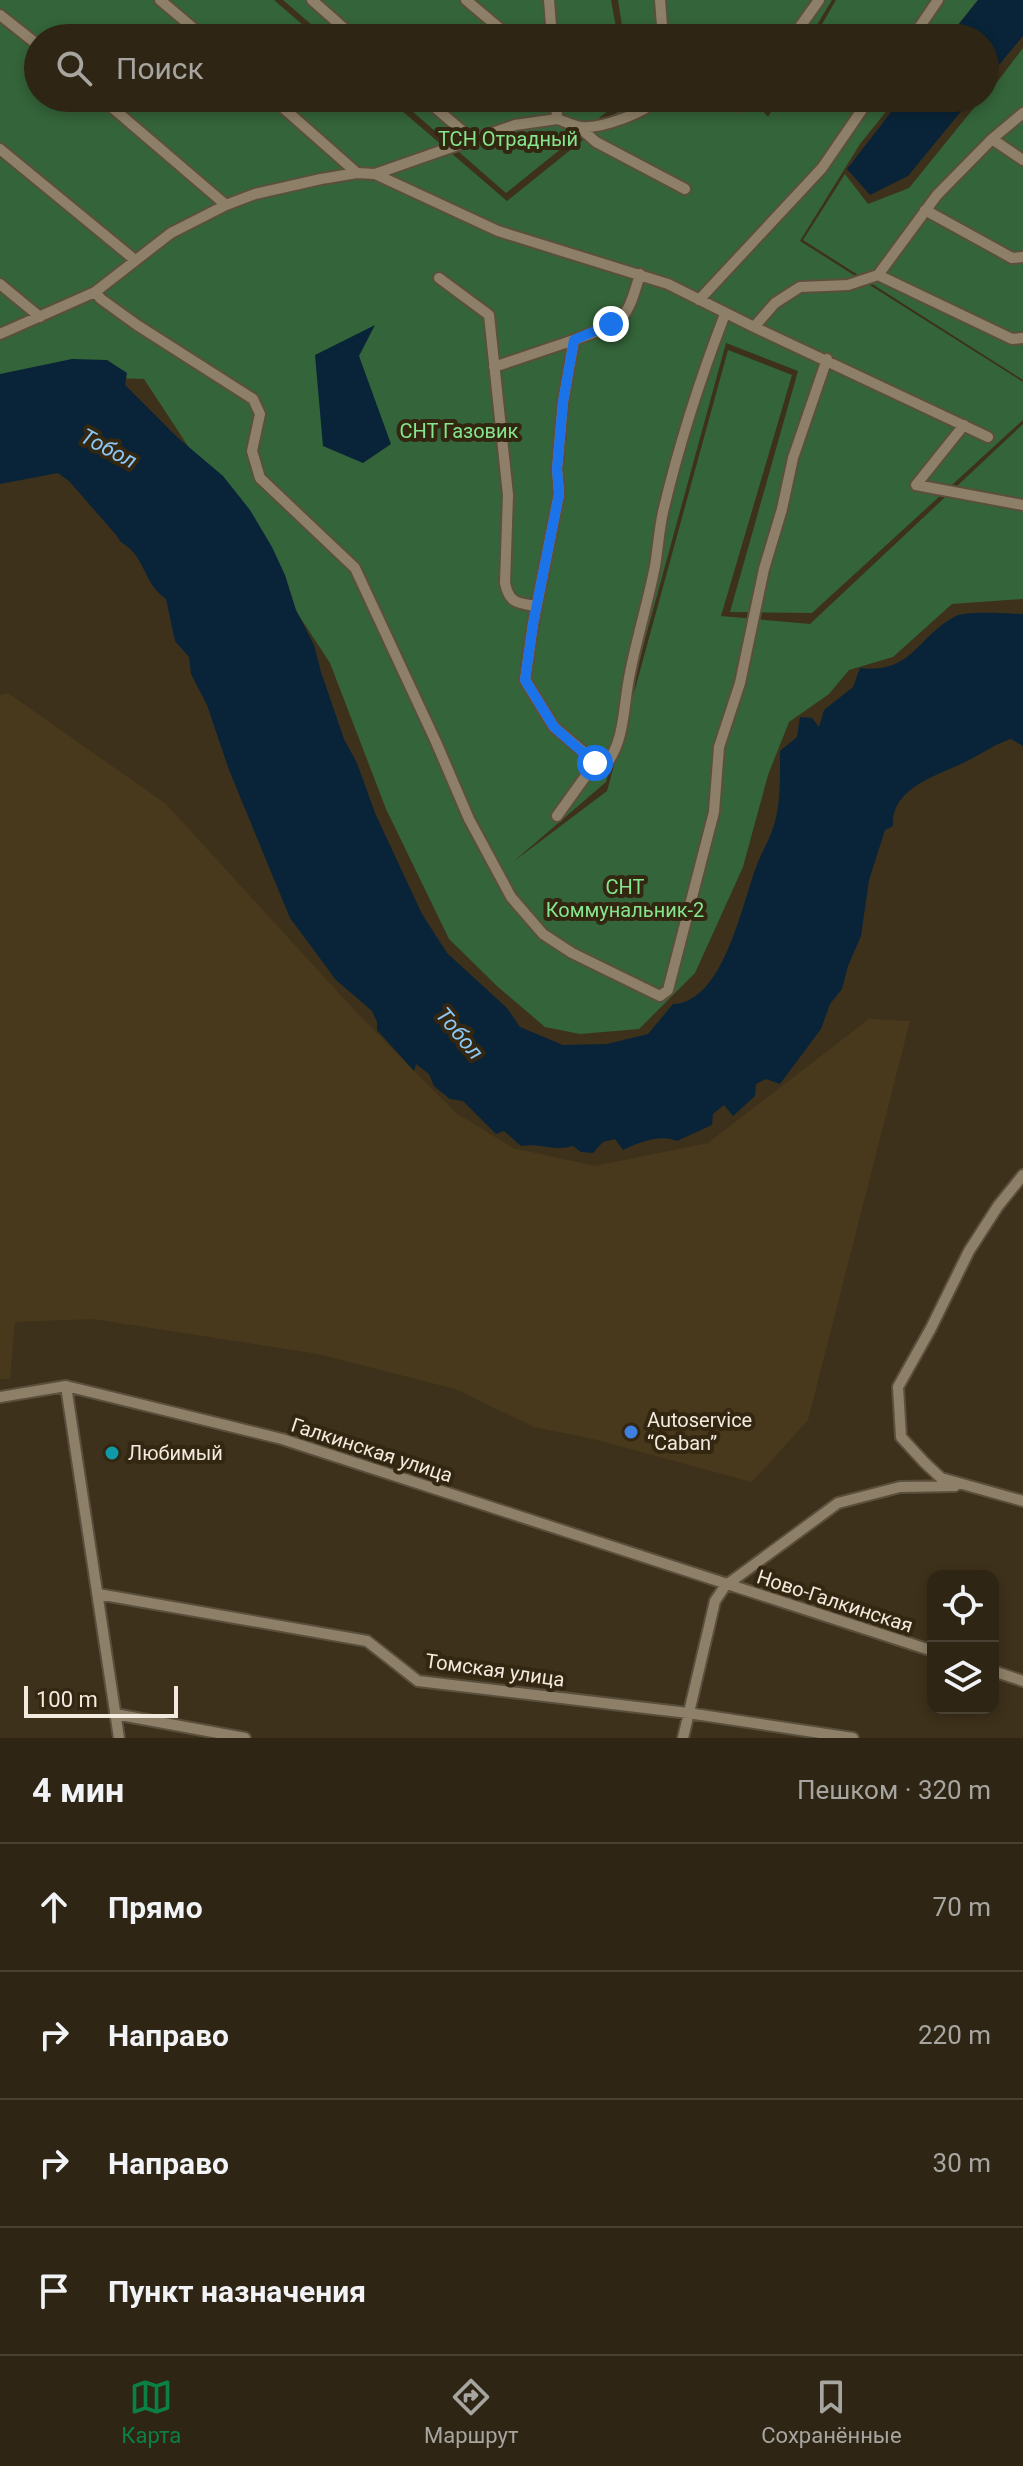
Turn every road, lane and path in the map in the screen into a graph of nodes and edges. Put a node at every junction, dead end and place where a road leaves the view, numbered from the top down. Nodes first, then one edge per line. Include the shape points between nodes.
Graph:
1 (160, 0) edge
2 (312, 0) edge
3 (466, 0) edge
4 (549, 0) edge
5 (660, 0) edge
6 (819, 0) edge
7 (938, 0) edge
8 (0, 15) edge
9 (188, 24) edge
10 (339, 24) edge
11 (494, 24) edge
12 (551, 24) edge
13 (662, 24) edge
14 (802, 24) edge
15 (922, 24) edge
16 (24, 34) edge
17 (117, 112) edge
18 (288, 112) edge
19 (440, 112) edge
20 (557, 112) edge
21 (634, 112) edge
22 (860, 112) edge
23 (1023, 113) edge
24 (557, 119) junction
25 (579, 127) junction
26 (992, 139) junction
27 (474, 141) junction
28 (0, 149) edge
29 (1023, 160) edge
30 (357, 173) junction
31 (375, 174) junction
32 (685, 189) dead end
33 (226, 205) junction
34 (925, 210) junction
35 (1023, 257) edge
36 (135, 260) junction
37 (640, 274) junction
38 (878, 275) junction
39 (439, 278) dead end
40 (0, 284) edge
41 (95, 292) junction
42 (699, 300) junction
43 (725, 314) junction
44 (40, 317) junction
45 (754, 327) junction
46 (0, 334) edge
47 (1023, 338) edge
48 (574, 340) junction
49 (827, 359) junction
50 (494, 367) junction
51 (964, 425) junction
52 (988, 437) dead end
53 (1023, 505) edge
54 (536, 606) junction
55 (595, 763) junction
56 (557, 816) dead end
57 (1023, 1175) edge
58 (66, 1386) junction
59 (0, 1397) edge
60 (966, 1485) junction
61 (1023, 1501) edge
62 (725, 1586) junction
63 (98, 1594) junction
64 (927, 1649) edge
65 (999, 1673) edge
66 (1023, 1681) edge
67 (688, 1713) junction
68 (115, 1714) junction
69 (119, 1738) edge
70 (245, 1738) edge
71 (683, 1738) edge
72 (853, 1738) edge

1 - 9 street
2 - 10 street
3 - 11 street
4 - 12 street
5 - 13 street
6 - 14 street
7 - 15 street
8 - 16 street
17 - 33 street
18 - 30 street
19 - 27 street
20 - 24 street
21 - 25 street
22 - 42 street via 822,168
23 - 26 street
24 - 25 street
24 - 27 street via 515,125
25 - 32 street via 596,142
26 - 29 street
26 - 34 street
27 - 31 street
28 - 36 street
30 - 31 street
30 - 33 street
31 - 37 street via 498,231
33 - 36 street via 171,233
34 - 35 street via 1012,258
34 - 38 street
36 - 41 street
37 - 42 street
37 - 48 street via 620,321
38 - 45 street via 848,285 800,287 775,303
38 - 47 street via 1012,339
39 - 50 street via 486,310
40 - 44 street
41 - 44 street
41 - 49 street via 253,399 260,414 252,451 260,478 355,568 469,819 511,897 553,941 660,996 668,990 714,812 719,747 740,683 793,458
42 - 43 street
43 - 45 street
43 - 55 street via 673,469 617,747 605,766
44 - 46 street
45 - 49 street
48 - 50 street
48 - 54 street via 563,402 559,494
49 - 51 street
50 - 54 street via 508,495 507,595
51 - 52 street
51 - 53 street via 916,485
54 - 55 street via 525,680 554,727
55 - 56 street
57 - 60 street via 969,1251 898,1387 901,1437 941,1478
58 - 59 street, Галкинская улица
58 - 62 street, Галкинская улица via 282,1439
58 - 63 street
60 - 61 street
60 - 62 street via 900,1487 838,1503
62 - 64 street, Ново-Галкинская
62 - 67 street via 715,1601
63 - 67 street, Томская улица via 367,1641 418,1681
63 - 68 street
65 - 66 street
67 - 71 street
67 - 72 street, Томская улица
68 - 69 street
68 - 70 street

